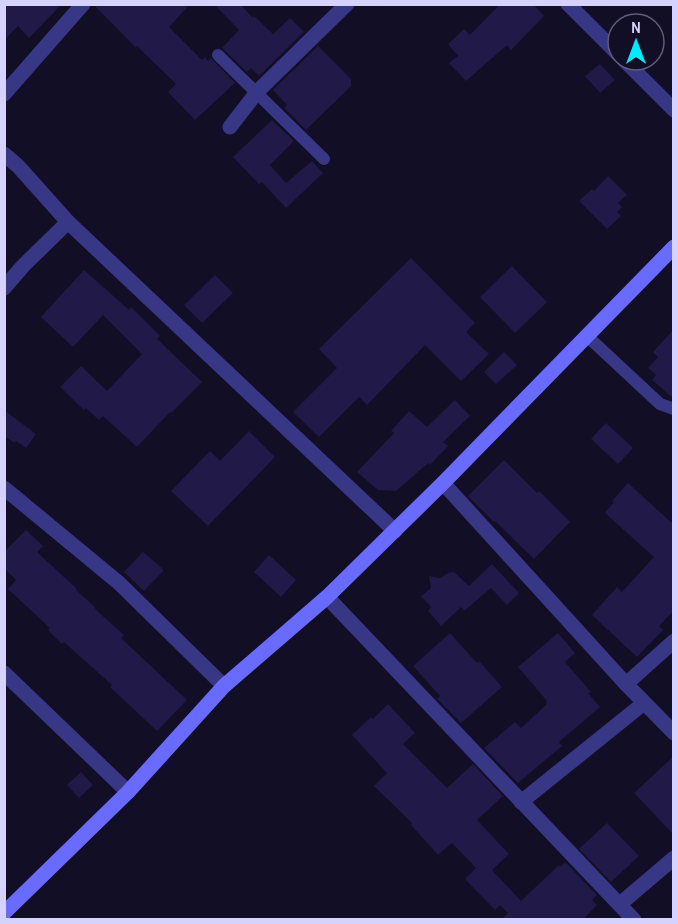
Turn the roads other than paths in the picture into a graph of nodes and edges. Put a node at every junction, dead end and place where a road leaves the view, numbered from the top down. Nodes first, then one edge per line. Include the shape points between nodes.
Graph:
1 (83, 4) edge
2 (346, 4) edge
3 (568, 4) edge
4 (606, 42) edge
5 (218, 55) dead end
6 (636, 72) edge
7 (257, 92) junction
8 (4, 94) edge
9 (674, 110) edge
10 (230, 127) dead end
11 (4, 154) edge
12 (324, 159) dead end
13 (68, 222) junction
14 (674, 247) edge
15 (4, 288) edge
16 (587, 336) junction
17 (674, 409) edge
18 (443, 483) junction
19 (4, 488) edge
20 (395, 531) junction
21 (327, 597) junction
22 (674, 640) edge
23 (4, 673) edge
24 (626, 684) junction
25 (224, 686) junction
26 (644, 703) junction
27 (674, 733) edge
28 (128, 792) junction
29 (521, 802) junction
30 (674, 858) edge
31 (620, 904) junction
32 (4, 913) edge
33 (634, 920) edge

1 - 8 street
2 - 7 street
3 - 4 street
5 - 7 lane
6 - 9 street
7 - 10 street
7 - 12 lane
11 - 13 street
13 - 15 street
13 - 20 street
14 - 16 street
16 - 17 lane via 660,404
16 - 18 street
18 - 20 street
18 - 24 street
19 - 25 street via 119,583
20 - 21 street
21 - 25 street
21 - 29 street
22 - 24 street
23 - 28 street
24 - 26 street
25 - 28 street
26 - 27 street
26 - 29 street
28 - 32 street
29 - 31 street
30 - 31 street
31 - 33 street

